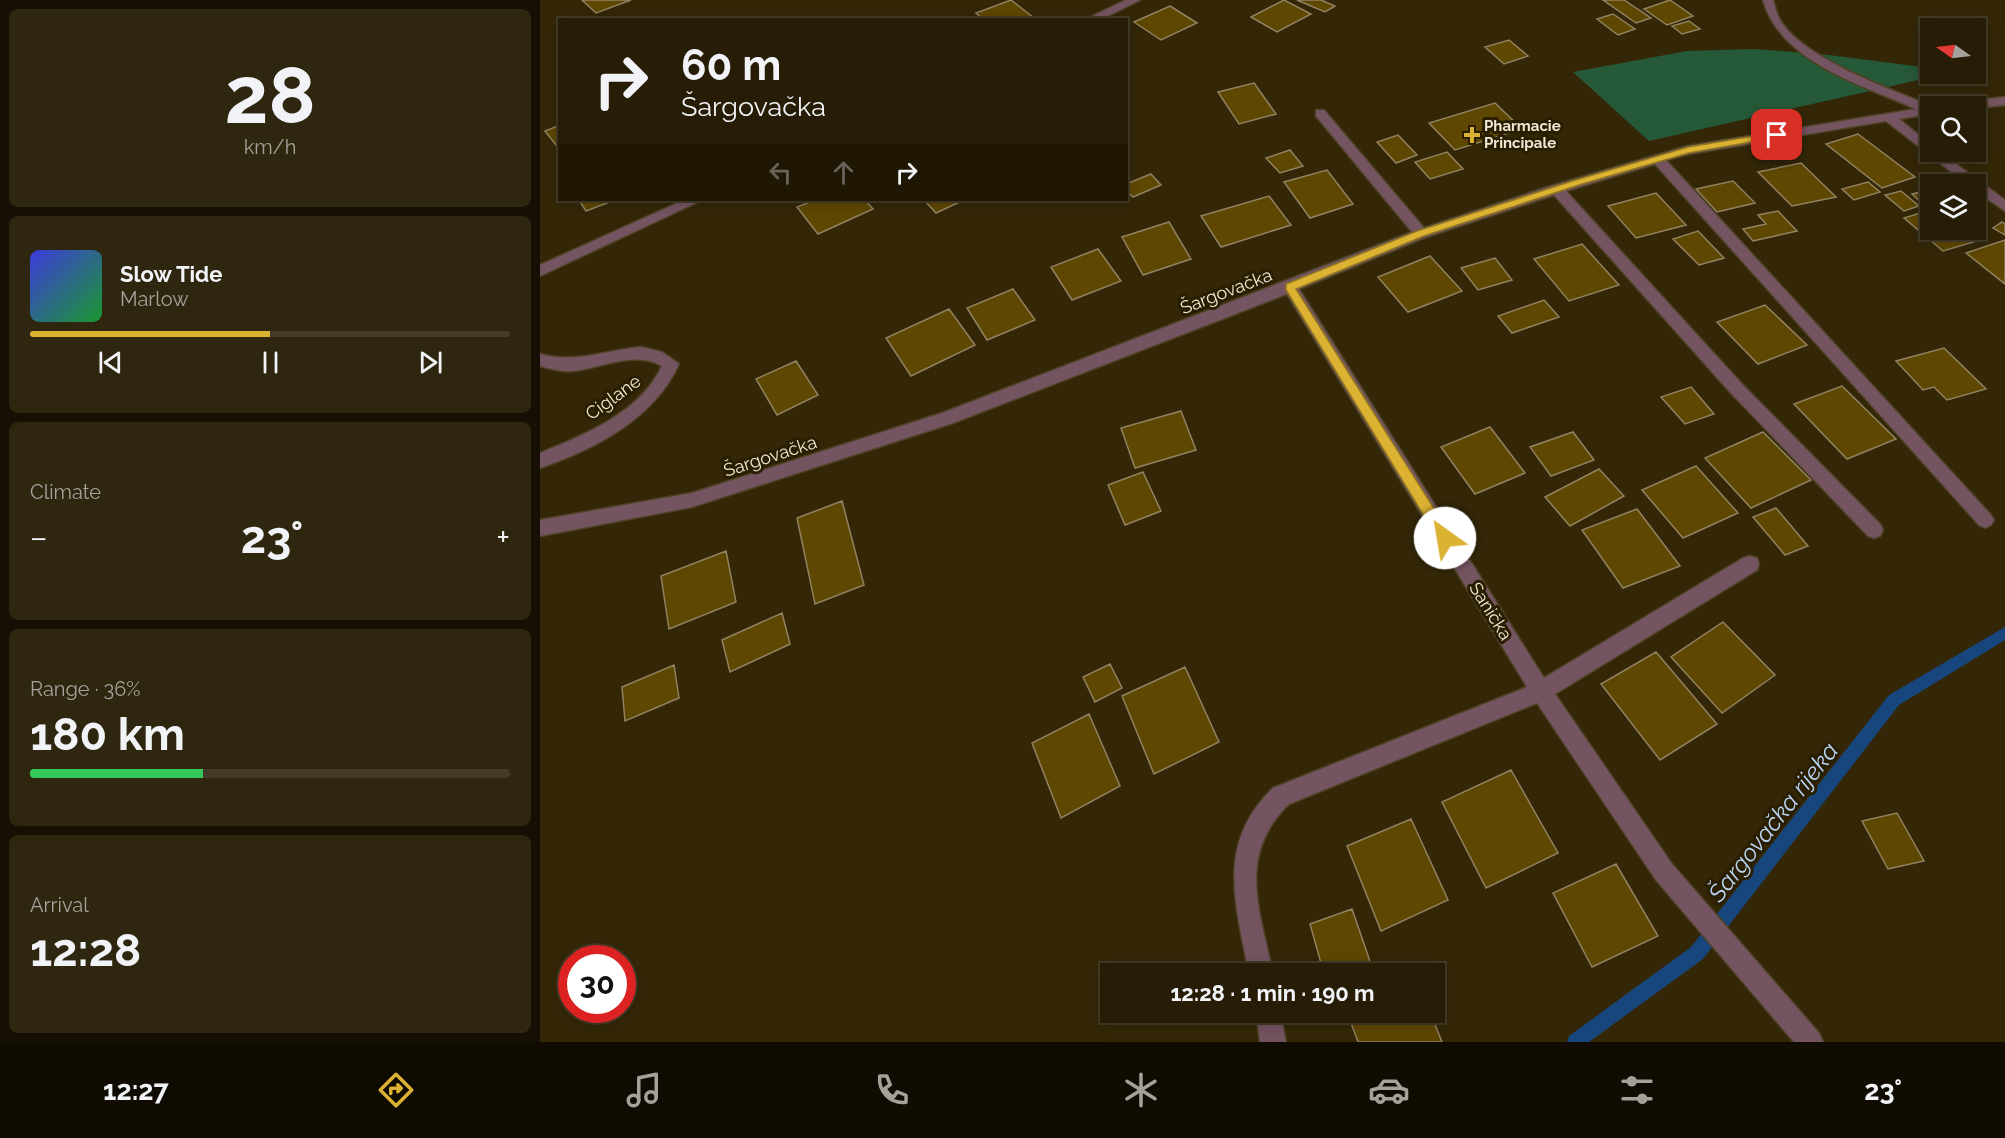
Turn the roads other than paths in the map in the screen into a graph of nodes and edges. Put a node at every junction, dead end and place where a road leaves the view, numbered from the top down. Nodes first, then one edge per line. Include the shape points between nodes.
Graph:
1 (1135, 0) edge
2 (1768, 0) edge
3 (1094, 18) edge
4 (2005, 101) edge
5 (1986, 103) edge
6 (1920, 106) edge
7 (1920, 111) edge
8 (1320, 113) dead end
9 (1887, 116) junction
10 (1920, 142) edge
11 (1657, 158) junction
12 (1945, 162) edge
13 (1961, 174) edge
14 (1556, 189) junction
15 (1986, 193) edge
16 (693, 201) edge
17 (2005, 207) edge
18 (1421, 234) junction
19 (540, 271) edge
20 (1290, 287) junction
21 (540, 360) edge
22 (540, 461) edge
23 (1985, 520) dead end
24 (540, 528) edge
25 (1874, 530) dead end
26 (1750, 564) dead end
27 (1541, 691) junction
28 (1259, 963) edge
29 (1270, 1023) edge
30 (1274, 1042) edge
31 (1810, 1042) edge

1 - 3 street
2 - 6 street via 1785,36 1823,62
4 - 5 street
7 - 9 street, Šargovačka
8 - 18 street
9 - 10 street
9 - 11 street, Šargovačka
11 - 14 street, Šargovačka
11 - 23 street
12 - 13 street
14 - 18 street, Šargovačka
14 - 25 street via 1736,387
15 - 17 street
16 - 19 street
18 - 20 street, Šargovačka
20 - 24 street, Šargovačka via 947,418 736,488 650,510
20 - 27 street, Sanička
21 - 22 street, Ciglane via 580,366 647,353 662,356 671,364 660,387 637,408 580,444
26 - 27 street
27 - 28 street via 1281,796 1261,817 1247,848 1245,882
27 - 31 street, Sanička via 1664,872
29 - 30 street

